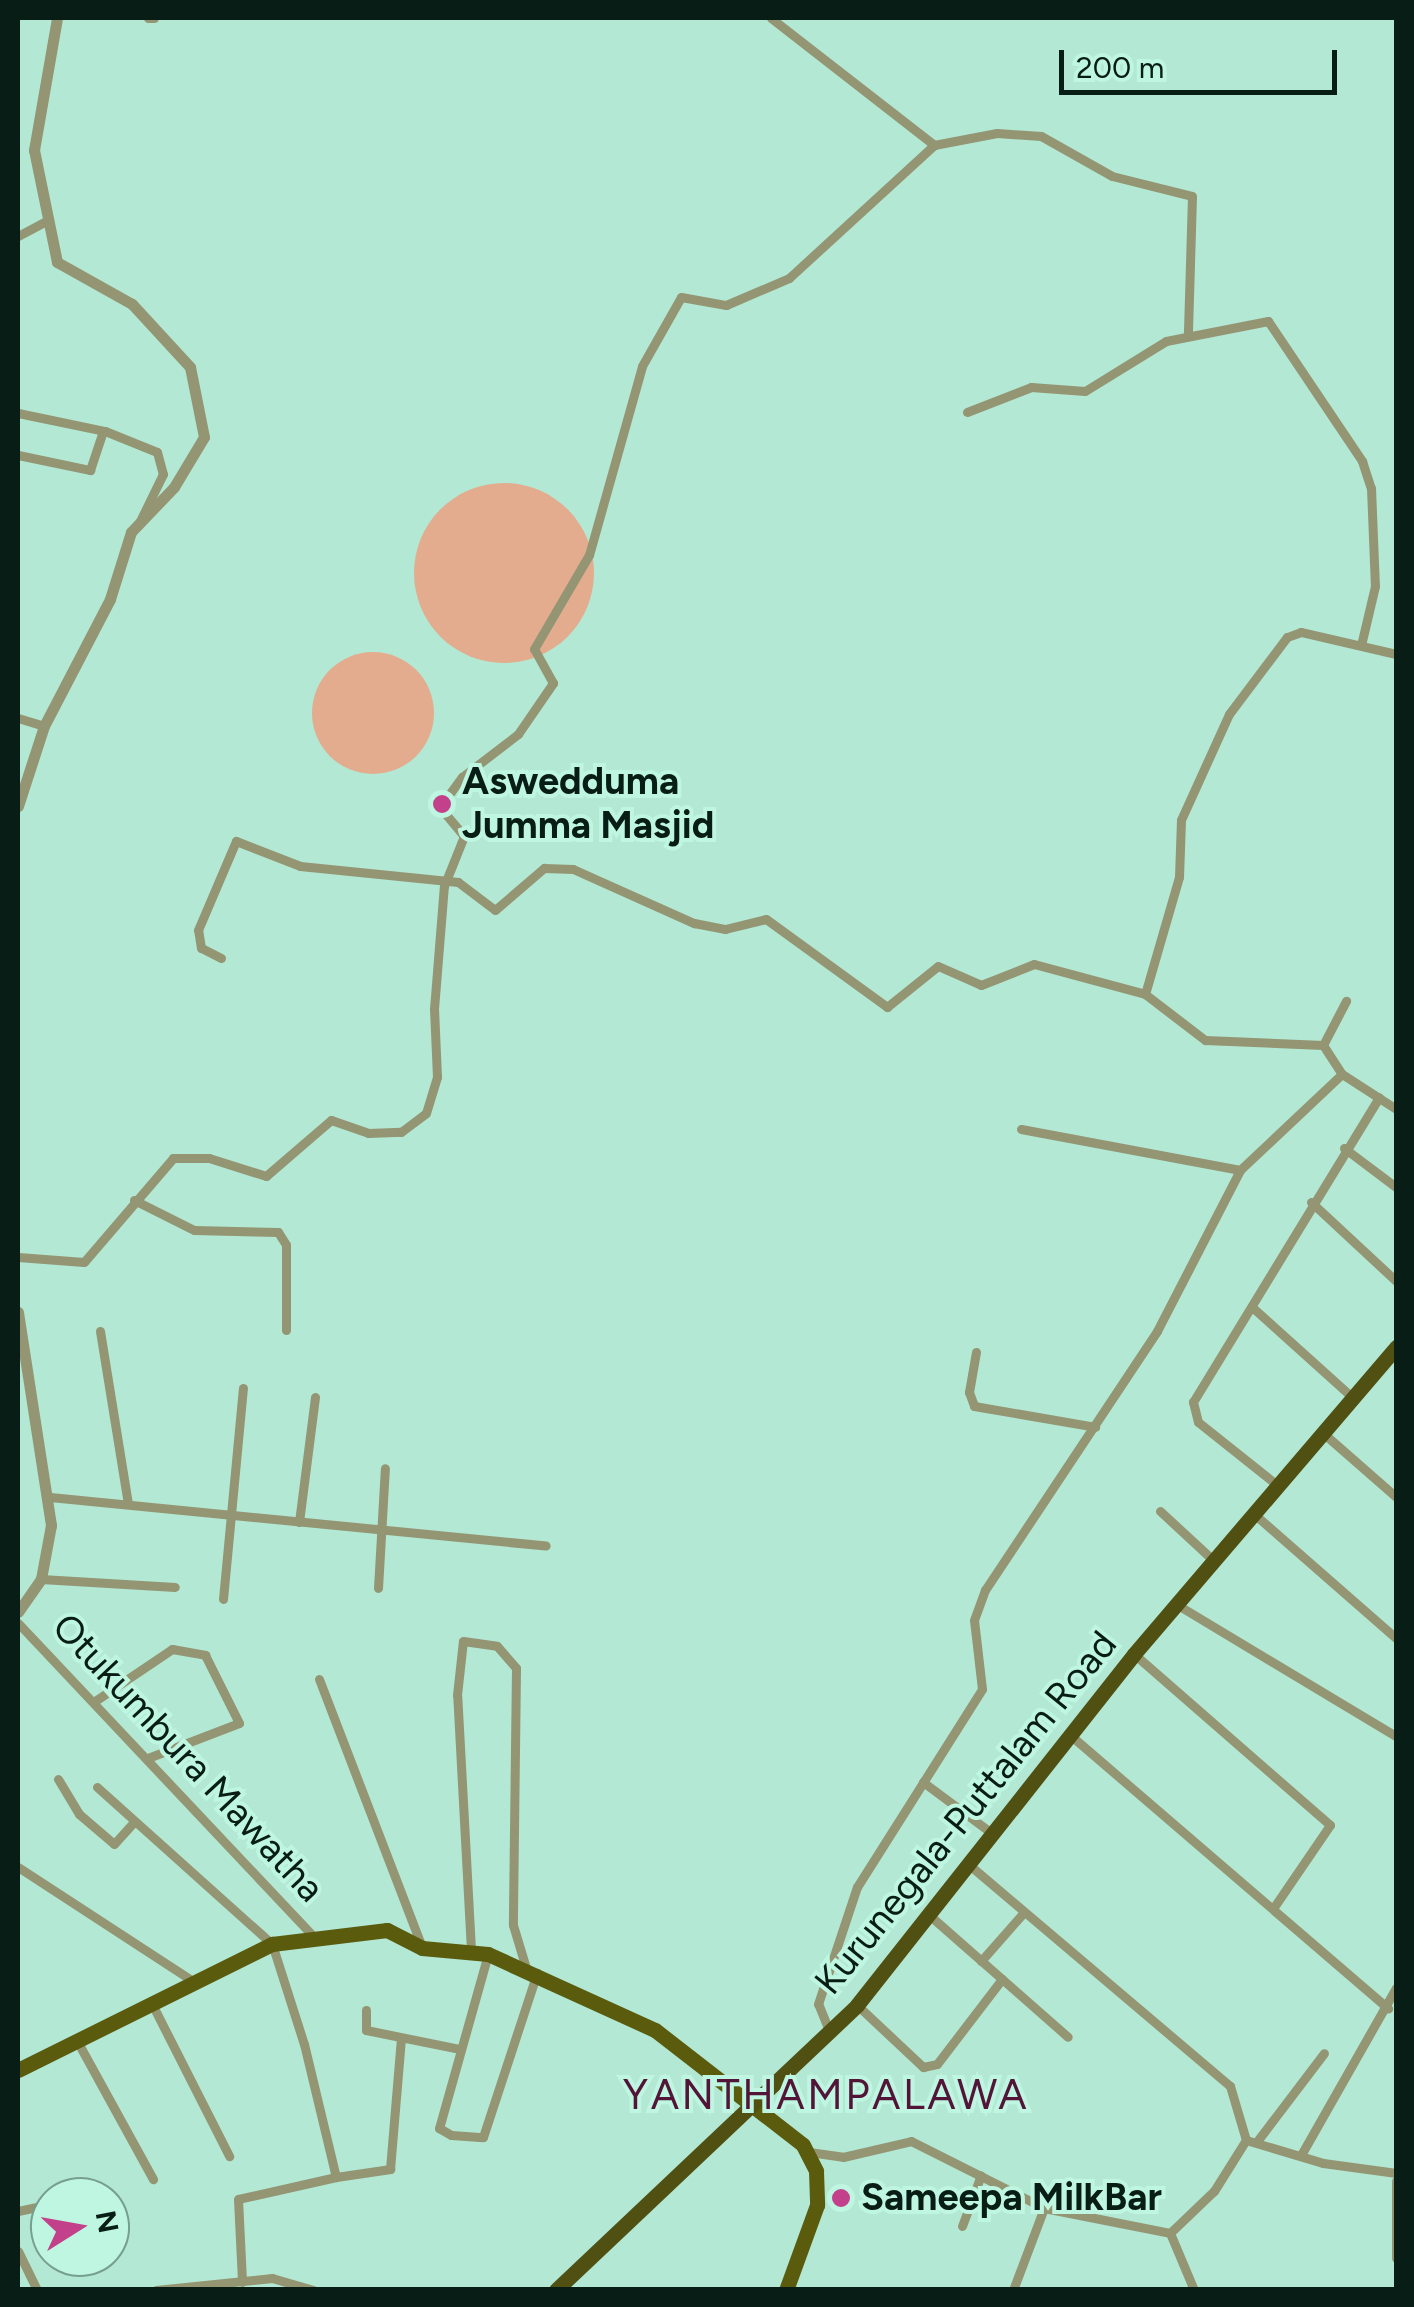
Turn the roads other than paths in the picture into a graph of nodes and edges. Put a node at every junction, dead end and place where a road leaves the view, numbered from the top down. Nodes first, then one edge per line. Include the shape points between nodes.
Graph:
1 (57, 18) edge
2 (771, 18) edge
3 (934, 146) junction
4 (48, 220) junction
5 (18, 236) edge
6 (1188, 334) junction
7 (18, 412) edge
8 (968, 412) dead end
9 (103, 431) junction
10 (18, 455) edge
11 (139, 523) junction
12 (1361, 646) junction
13 (1396, 654) edge
14 (18, 718) edge
15 (44, 726) junction
16 (18, 806) edge
17 (444, 886) junction
18 (221, 958) dead end
19 (1145, 994) junction
20 (1346, 1001) dead end
21 (1322, 1045) junction
22 (1342, 1074) junction
23 (1378, 1097) junction
24 (1396, 1109) edge
25 (1021, 1129) dead end
26 (1344, 1148) junction
27 (1240, 1170) junction
28 (1396, 1187) edge
29 (134, 1200) junction
30 (1311, 1202) junction
31 (18, 1257) edge
32 (1396, 1282) edge
33 (1252, 1307) junction
34 (18, 1312) edge
35 (100, 1330) dead end
36 (286, 1330) dead end
37 (1396, 1347) edge
38 (976, 1352) dead end
39 (1391, 1366) edge
40 (243, 1388) dead end
41 (315, 1397) dead end
42 (1353, 1398) junction
43 (1096, 1427) junction
44 (1323, 1432) junction
45 (385, 1468) dead end
46 (1277, 1485) junction
47 (50, 1497) junction
48 (1396, 1497) edge
49 (128, 1504) junction
50 (1160, 1511) dead end
51 (1252, 1513) junction
52 (226, 1514) junction
53 (299, 1522) junction
54 (379, 1528) junction
55 (546, 1546) dead end
56 (1213, 1560) junction
57 (42, 1579) junction
58 (175, 1587) dead end
59 (378, 1588) dead end
60 (223, 1599) dead end
61 (1176, 1604) junction
62 (18, 1612) edge
63 (18, 1623) edge
64 (1396, 1638) edge
65 (1134, 1654) junction
66 (320, 1679) dead end
67 (95, 1701) junction
68 (1070, 1734) junction
69 (1396, 1736) edge
70 (148, 1758) junction
71 (58, 1779) dead end
72 (923, 1782) junction
73 (97, 1787) dead end
74 (133, 1822) junction
75 (990, 1832) junction
76 (967, 1863) junction
77 (18, 1866) edge
78 (1274, 1907) junction
79 (926, 1912) junction
80 (1024, 1912) junction
81 (313, 1936) junction
82 (272, 1944) junction
83 (422, 1948) junction
84 (479, 1952) junction
85 (980, 1960) junction
86 (532, 1970) junction
87 (190, 1978) junction
88 (1002, 1979) junction
89 (1396, 1988) edge
90 (150, 2000) junction
91 (857, 2005) junction
92 (1388, 2008) junction
93 (366, 2010) dead end
94 (830, 2034) junction
95 (1068, 2037) dead end
96 (401, 2038) junction
97 (76, 2040) junction
98 (459, 2049) junction
99 (1324, 2053) dead end
100 (18, 2070) edge
101 (757, 2104) junction
102 (1246, 2140) junction
103 (1258, 2140) junction
104 (808, 2152) junction
105 (1302, 2155) junction
106 (229, 2156) dead end
107 (982, 2174) junction
108 (336, 2177) junction
109 (1396, 2177) edge
110 (153, 2179) dead end
111 (1044, 2208) junction
112 (962, 2226) dead end
113 (1170, 2233) junction
114 (18, 2251) edge
115 (1396, 2258) edge
116 (242, 2282) junction
117 (37, 2290) edge
118 (156, 2290) edge
119 (313, 2290) edge
120 (556, 2290) edge
121 (786, 2290) edge
122 (1013, 2290) edge
123 (1194, 2290) edge

1 - 4 street via 34,150
2 - 3 street
3 - 6 street via 996,133 1041,136 1112,176 1192,196
3 - 17 street via 789,278 726,305 681,297 642,366 590,555 534,649 553,683 518,734 462,777 440,808 464,836
4 - 5 street
4 - 11 street via 57,262 132,304 190,366 204,438
6 - 8 street via 1085,391 1031,387
6 - 12 street via 1268,321 1362,461 1372,488 1375,586
7 - 9 street
9 - 10 street via 90,470
9 - 11 street via 150,448 165,464
11 - 15 street
12 - 13 street
12 - 19 street via 1301,632 1287,637 1228,714 1181,820 1179,877
14 - 15 street
15 - 16 street
17 - 18 street via 300,866 236,840 198,930 201,948
17 - 19 street via 458,882 496,910 544,868 573,869 694,923 725,929 766,919 887,1007 938,966 981,985 1034,964
17 - 29 street via 434,1009 438,1077 426,1113 400,1132 368,1134 331,1120 266,1176 208,1158 174,1158
19 - 21 street via 1205,1040
20 - 21 street
21 - 22 street
22 - 23 street
22 - 27 street
23 - 24 street
23 - 26 street
25 - 27 street
26 - 28 street
26 - 30 street
27 - 43 street via 1180,1292
29 - 31 street via 84,1262
29 - 36 street via 194,1230 278,1232 286,1245
30 - 32 street
30 - 33 street
33 - 42 street
33 - 46 street via 1193,1402 1194,1415
34 - 47 street
35 - 49 street
37 - 39 highway, Kurunegala-Puttalam Road
38 - 43 street via 969,1392 974,1406
39 - 42 highway, Kurunegala-Puttalam Road
40 - 52 street
41 - 53 street
42 - 44 highway, Kurunegala-Puttalam Road
43 - 72 street via 985,1590 974,1620 982,1689
44 - 46 highway, Kurunegala-Puttalam Road
44 - 48 street
45 - 54 street
46 - 51 highway, Kurunegala-Puttalam Road
47 - 49 street
47 - 57 street
49 - 52 street
50 - 56 street
51 - 56 highway, Kurunegala-Puttalam Road
51 - 64 street
52 - 53 street
52 - 60 street
53 - 54 street
54 - 55 street
54 - 59 street
56 - 61 highway, Kurunegala-Puttalam Road
57 - 58 street
57 - 62 street
61 - 65 highway, Kurunegala-Puttalam Road
61 - 69 street
63 - 67 street, Otukumbura Mawatha
65 - 68 highway, Kurunegala-Puttalam Road
65 - 78 street via 1330,1825
66 - 83 street
67 - 70 street, Otukumbura Mawatha
67 - 70 street via 172,1649 204,1655 239,1723
68 - 75 highway, Kurunegala-Puttalam Road
68 - 78 street
70 - 81 street, Otukumbura Mawatha
71 - 74 street via 79,1814 114,1844
72 - 75 street
72 - 94 street via 888,1828 848,1911 818,2004
73 - 74 street
74 - 82 street
75 - 76 highway, Kurunegala-Puttalam Road
76 - 79 highway, Kurunegala-Puttalam Road
76 - 80 street
77 - 87 street
78 - 92 street
79 - 85 street
79 - 91 highway, Kurunegala-Puttalam Road
80 - 85 street
80 - 102 street via 1230,2086
81 - 82 main road
81 - 83 main road via 387,1930
82 - 87 main road
82 - 108 street
83 - 84 main road
84 - 86 main road
84 - 86 street via 457,1695 463,1642 496,1646 516,1668 514,1925
84 - 98 street
85 - 88 street
86 - 98 street via 483,2137 472,2140 439,2128
86 - 101 main road via 654,2030
87 - 90 main road
88 - 91 street via 937,2064 923,2067
88 - 95 street
89 - 92 street
90 - 97 main road
90 - 106 street
91 - 94 highway, Kurunegala-Puttalam Road
92 - 105 street via 1342,2075
93 - 96 street via 366,2030
94 - 101 highway, Kurunegala-Puttalam Road
96 - 98 street
96 - 108 street via 390,2169
97 - 100 main road
97 - 110 street
99 - 103 street
101 - 104 main road
101 - 120 highway, Kurunegala-Puttalam Road
102 - 103 street
102 - 113 street via 1214,2190
103 - 105 street
104 - 107 street via 843,2157 911,2141
104 - 121 main road via 818,2205
105 - 109 street
107 - 111 street
107 - 112 street
108 - 116 street via 238,2199
109 - 115 street
111 - 113 street
111 - 122 street
113 - 123 street
114 - 117 street
116 - 118 street
116 - 119 street via 297,2280

